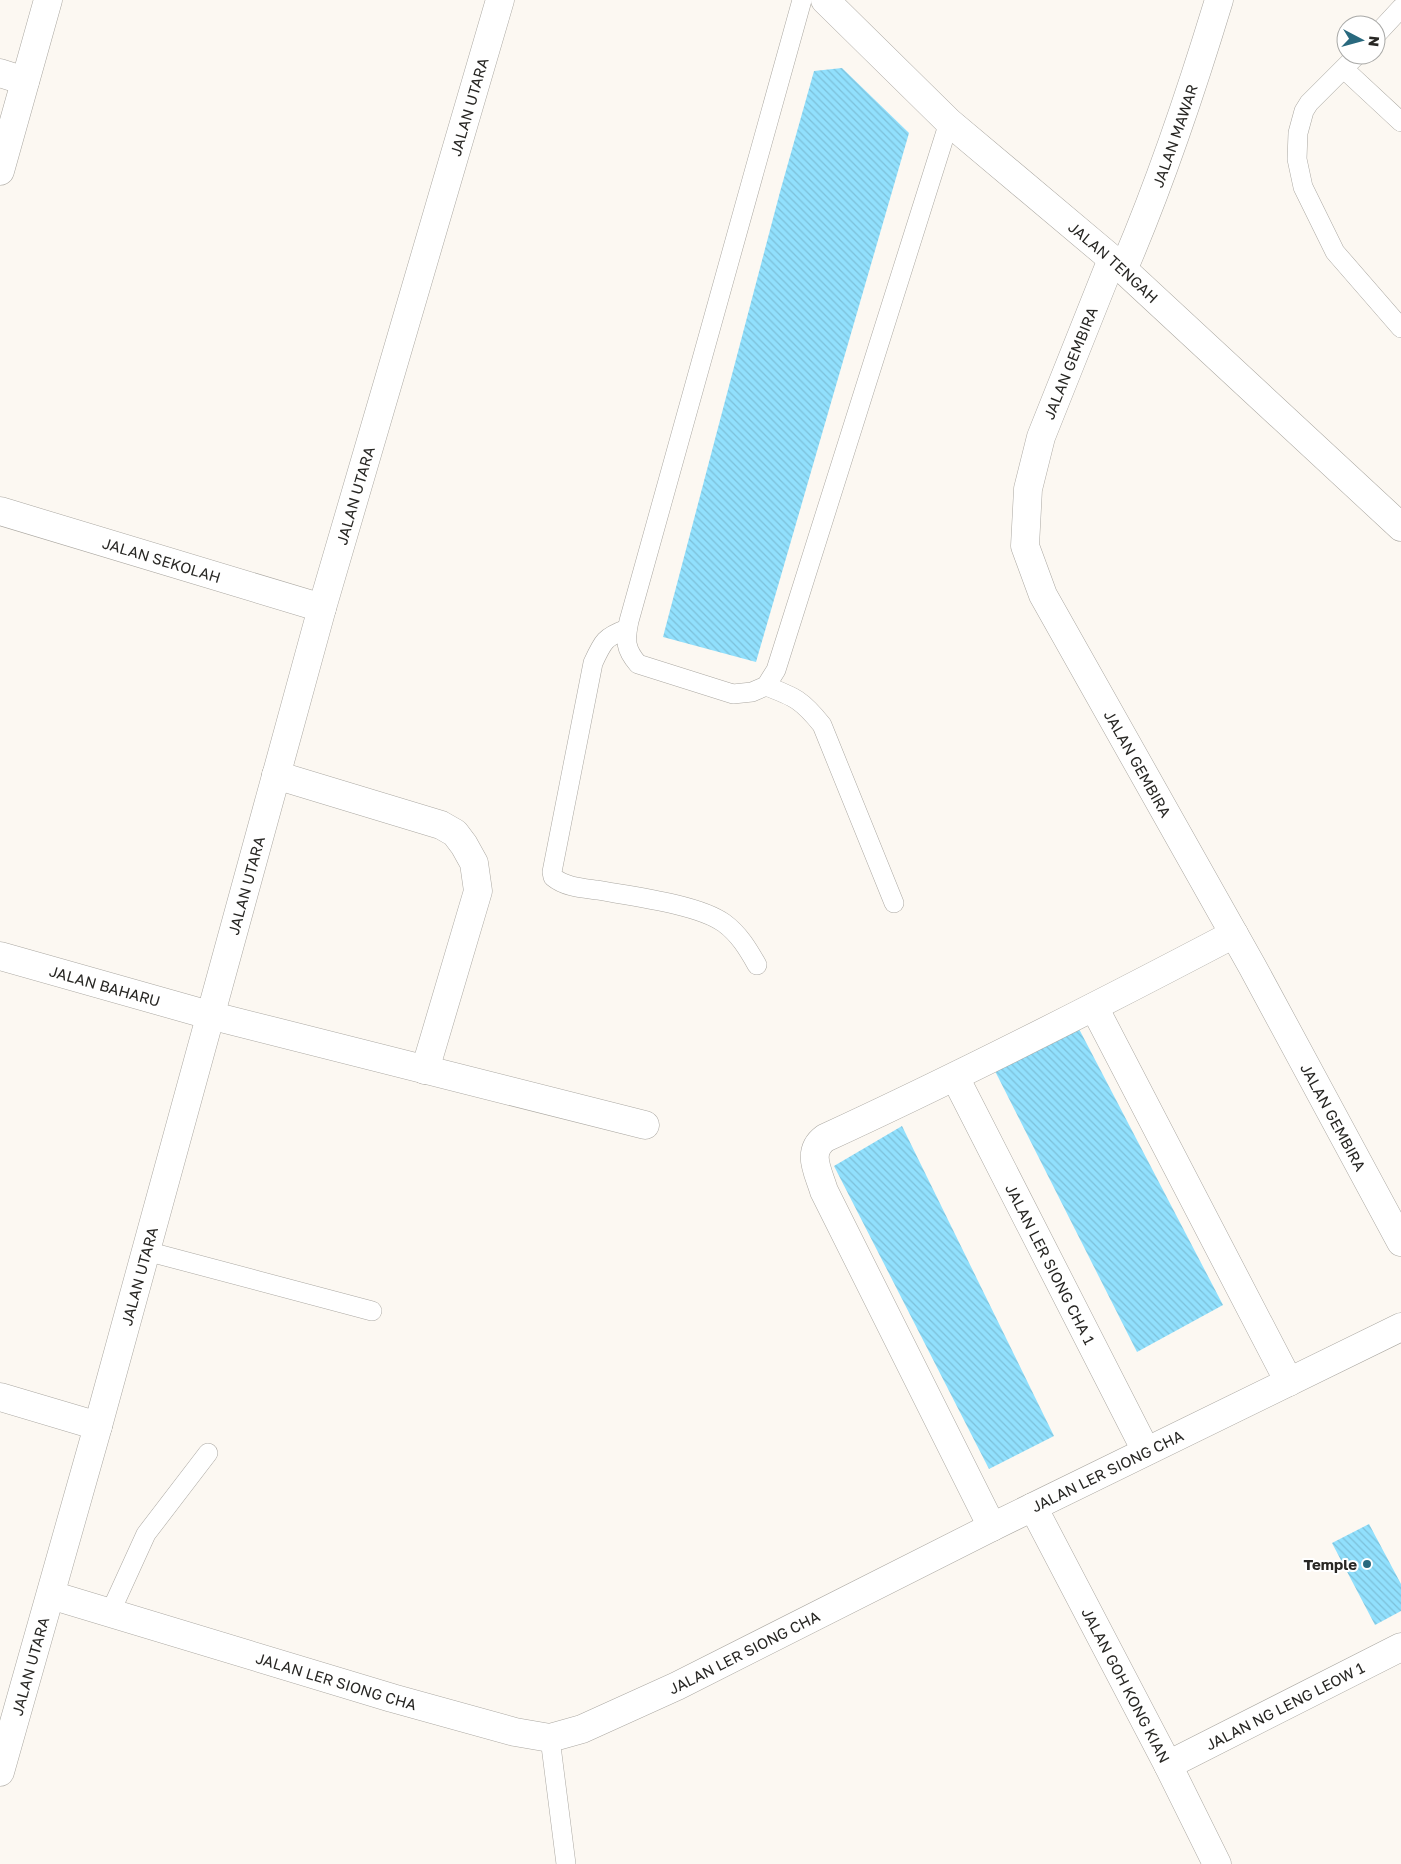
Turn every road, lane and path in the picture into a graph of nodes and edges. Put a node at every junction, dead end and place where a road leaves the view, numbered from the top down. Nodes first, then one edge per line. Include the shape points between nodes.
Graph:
1 (48, 0) edge
2 (500, 0) edge
3 (802, 0) edge
4 (825, 0) edge
5 (1219, 0) edge
6 (1401, 8) edge
7 (1386, 24) edge
8 (1348, 65) edge
9 (1344, 69) junction
10 (13, 77) edge
11 (949, 122) junction
12 (1401, 122) edge
13 (0, 171) edge
14 (1118, 265) junction
15 (1401, 328) edge
16 (0, 512) edge
17 (1401, 527) edge
18 (322, 608) junction
19 (627, 628) junction
20 (766, 686) junction
21 (276, 775) junction
22 (894, 903) dead end
23 (1234, 934) junction
24 (0, 956) edge
25 (756, 965) dead end
26 (1094, 1007) junction
27 (209, 1015) junction
28 (426, 1070) junction
29 (955, 1077) junction
30 (645, 1125) dead end
31 (1401, 1242) edge
32 (146, 1251) junction
33 (372, 1312) dead end
34 (1401, 1327) edge
35 (1289, 1382) junction
36 (0, 1397) edge
37 (98, 1426) junction
38 (1146, 1451) junction
39 (208, 1454) dead end
40 (1033, 1507) junction
41 (992, 1527) junction
42 (51, 1595) junction
43 (110, 1613) junction
44 (1401, 1647) edge
45 (550, 1738) junction
46 (1168, 1765) junction
47 (0, 1772) edge
48 (566, 1864) edge
49 (1217, 1864) edge

1 - 10 street
2 - 18 street, JALAN UTARA
3 - 19 lane
4 - 11 street, JALAN TENGAH
5 - 14 street, JALAN MAWAR via 1191,94 1143,224
6 - 7 lane
8 - 9 lane
9 - 12 lane
9 - 15 lane via 1304,111 1298,133 1297,159 1303,187 1335,252
10 - 13 street
11 - 14 street, JALAN TENGAH
11 - 20 lane via 776,670
14 - 17 street, JALAN TENGAH
14 - 23 street, JALAN GEMBIRA via 1041,437 1028,489 1026,546 1043,594
16 - 18 street, JALAN SEKOLAH
18 - 21 street, JALAN UTARA
19 - 20 lane via 629,654 638,664 733,694 752,692
19 - 25 lane via 602,643 593,663 553,877 569,886 688,908 722,921 744,943
20 - 22 lane via 807,706 822,725
21 - 27 street, JALAN UTARA
21 - 28 street via 441,825 455,833 474,864 478,890
23 - 26 street
23 - 31 street, JALAN GEMBIRA
24 - 27 street, JALAN BAHARU
26 - 29 street
26 - 35 street
27 - 28 street, JALAN BAHARU
27 - 32 street, JALAN UTARA
28 - 30 street, JALAN BAHARU
29 - 38 street, JALAN LER SIONG CHA 1
29 - 41 street via 825,1138 817,1144 814,1156 824,1190
32 - 33 lane
32 - 37 street, JALAN UTARA
34 - 35 street, JALAN LER SIONG CHA
35 - 38 street, JALAN LER SIONG CHA
36 - 37 street
37 - 42 street, JALAN UTARA
38 - 40 street, JALAN LER SIONG CHA
39 - 43 lane via 146,1534
40 - 41 street, JALAN LER SIONG CHA
40 - 46 street, JALAN GOH KONG KIAN
41 - 45 street, JALAN LER SIONG CHA via 677,1686 582,1729
42 - 43 street, JALAN LER SIONG CHA
42 - 47 street, JALAN UTARA
43 - 45 street, JALAN LER SIONG CHA via 476,1723
44 - 46 street, JALAN NG LENG LEOW 1
45 - 48 lane
46 - 49 street, JALAN GOH KONG KIAN

